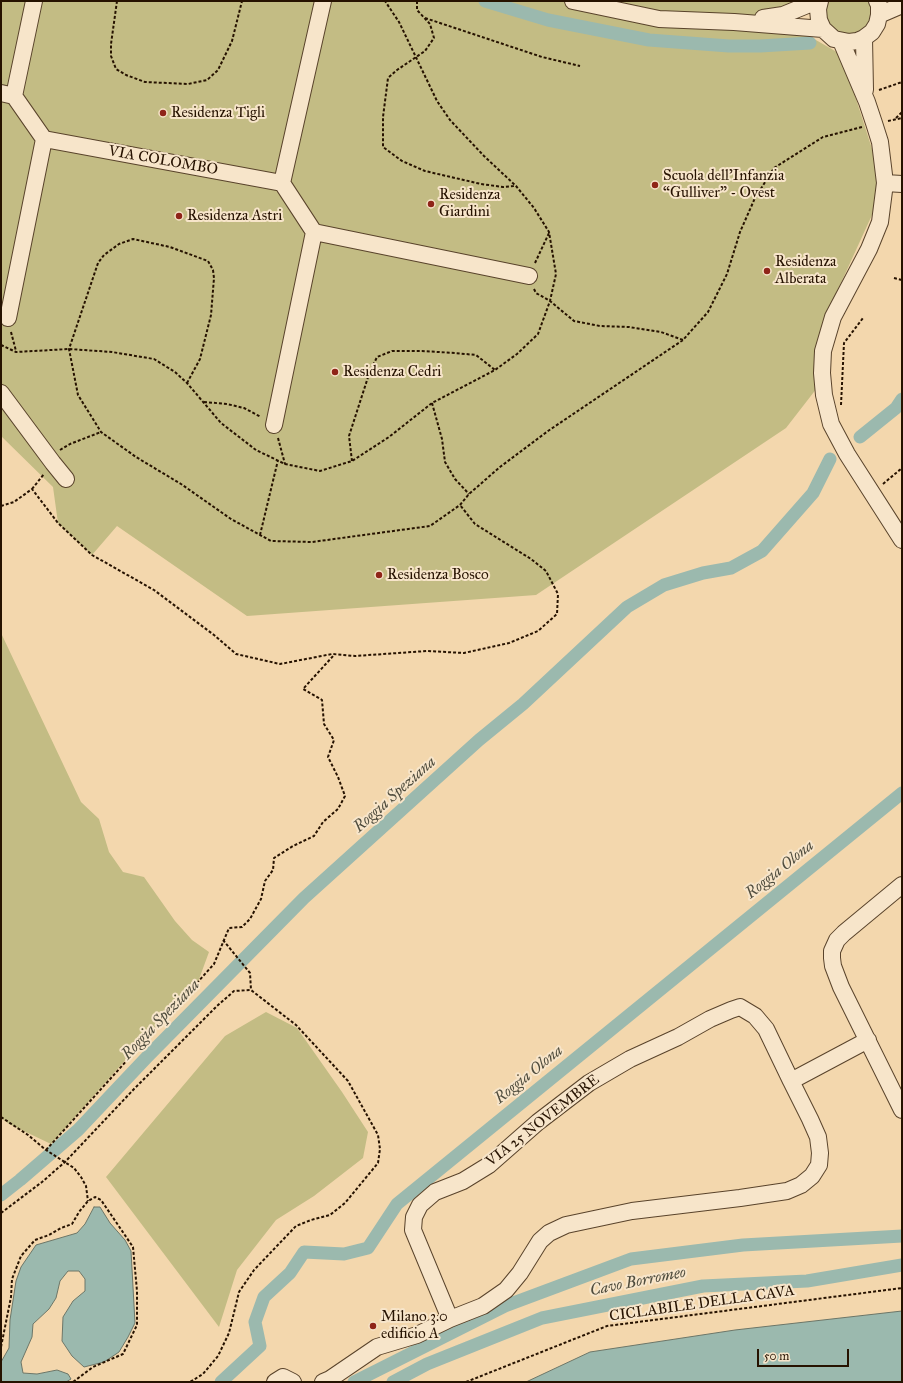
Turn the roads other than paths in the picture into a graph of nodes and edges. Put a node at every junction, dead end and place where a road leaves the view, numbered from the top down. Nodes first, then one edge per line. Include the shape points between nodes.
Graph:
1 (34, 1) edge
2 (322, 1) edge
3 (573, 1) edge
4 (817, 1) edge
5 (820, 1) edge
6 (902, 5) edge
7 (878, 8) edge
8 (734, 22) junction
9 (823, 29) junction
10 (864, 38) junction
11 (841, 42) junction
12 (8, 95) edge
13 (864, 95) junction
14 (44, 139) junction
15 (282, 182) junction
16 (885, 183) junction
17 (902, 184) edge
18 (314, 232) junction
19 (529, 276) dead end
20 (8, 318) dead end
21 (1, 393) edge
22 (274, 425) road end
23 (66, 479) dead end
24 (902, 540) edge
25 (902, 885) edge
26 (868, 1040) junction
27 (791, 1080) junction
28 (902, 1110) edge
29 (450, 1319) junction
30 (275, 1382) edge
31 (293, 1382) edge
32 (323, 1382) edge

1 - 12 street
2 - 15 street
3 - 8 street via 658,19
4 - 8 street via 783,15
5 - 9 street via 819,20
6 - 7 street
7 - 10 street via 877,24
8 - 9 street
9 - 11 street
10 - 11 street
10 - 13 street
11 - 13 street
12 - 14 street
13 - 16 street via 880,142
14 - 15 street, VIA COLOMBO
14 - 20 street
15 - 18 street
16 - 17 street
16 - 24 street via 880,222 869,249 833,317 823,351 822,373 831,424 846,454
18 - 19 street
18 - 22 street
21 - 23 street
25 - 26 street via 844,933 832,951 833,966
26 - 27 street
26 - 28 street
27 - 29 street, VIA 25 NOVEMBRE via 818,1137 820,1153 818,1165 812,1176 801,1185 787,1191 632,1211 566,1225 540,1241 506,1290 483,1306
27 - 29 street, VIA 25 NOVEMBRE via 766,1029 755,1016 740,1007 630,1059 589,1083 538,1122 489,1165 463,1181 435,1192 420,1205 414,1217 413,1230
29 - 32 street, VIA 25 NOVEMBRE via 417,1335 377,1347
30 - 31 street via 284,1377

